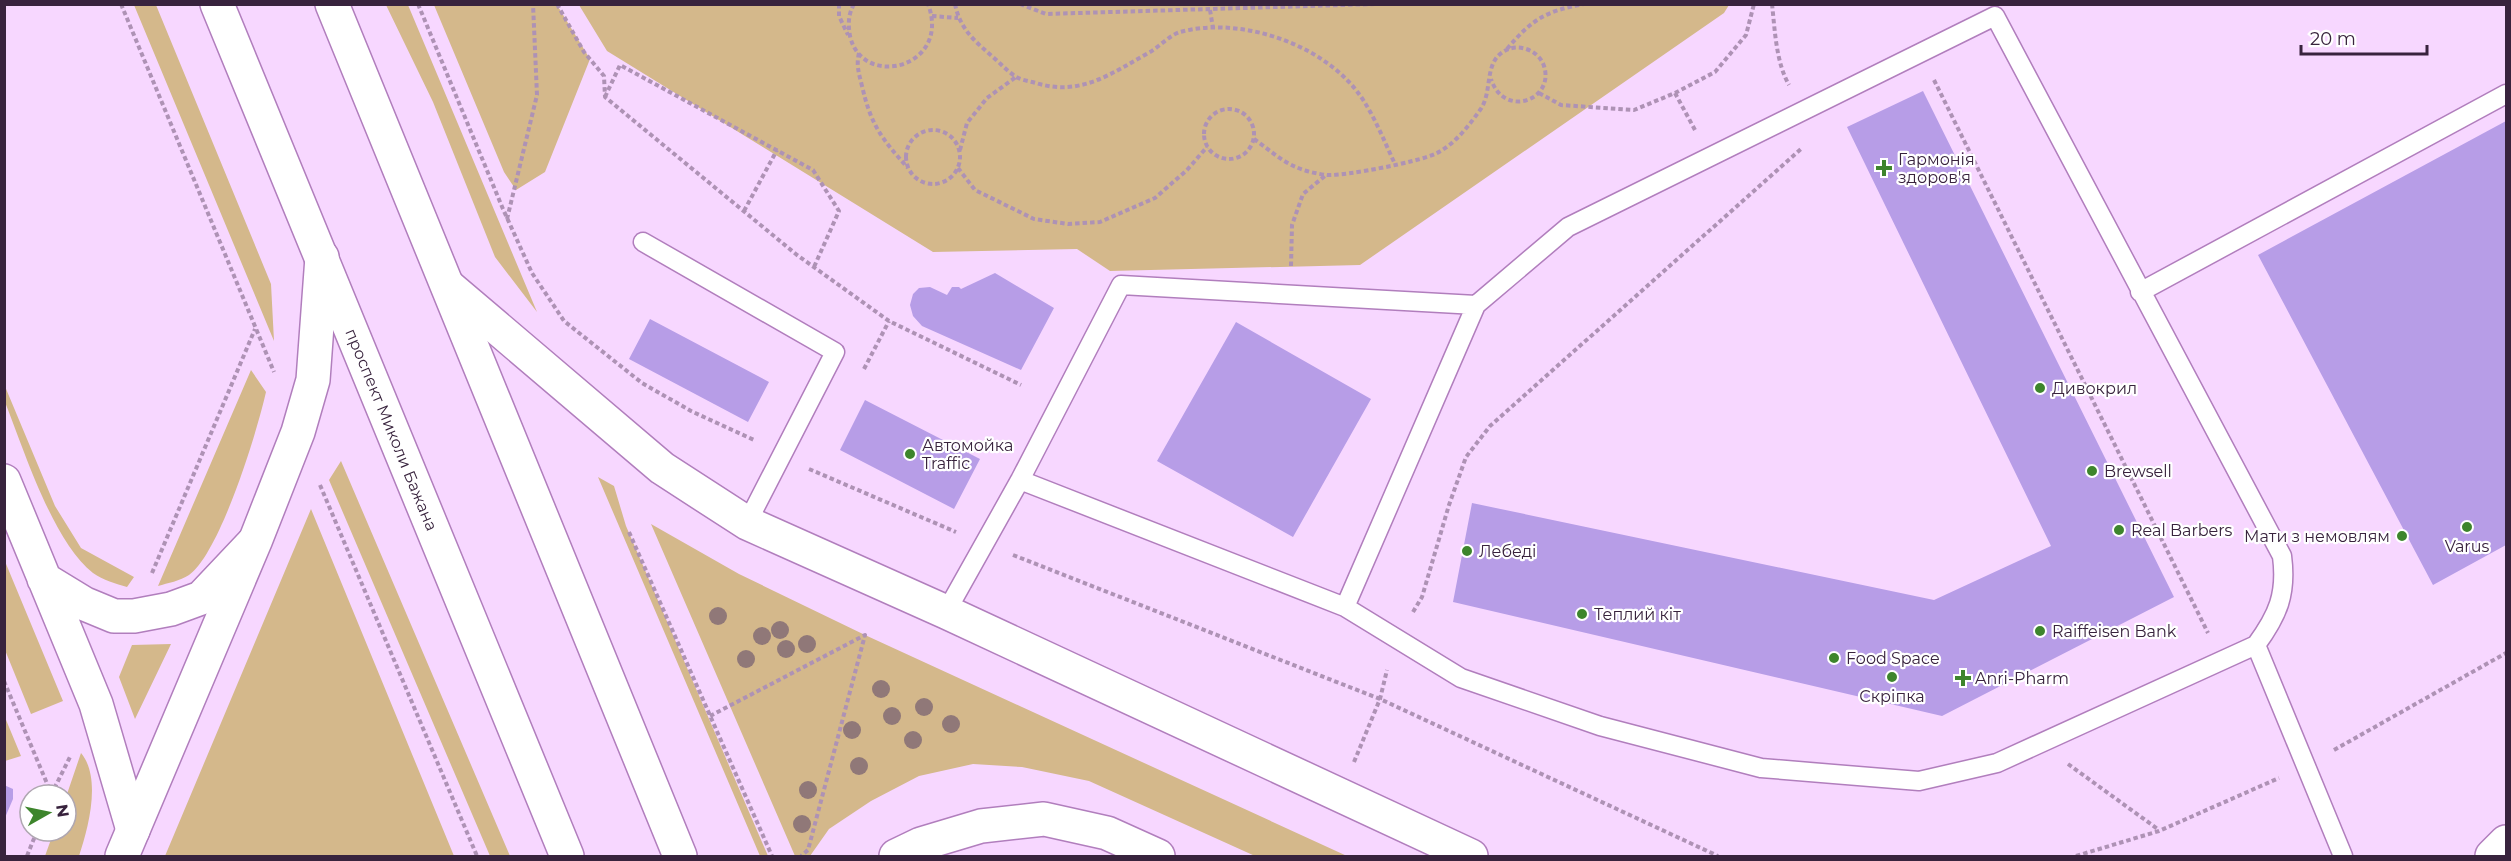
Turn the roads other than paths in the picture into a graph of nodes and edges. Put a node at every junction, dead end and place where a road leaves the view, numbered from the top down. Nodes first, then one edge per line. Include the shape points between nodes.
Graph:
1 (217, 4) edge
2 (332, 4) edge
3 (2506, 94) edge
4 (643, 242) dead end
5 (322, 257) junction
6 (448, 286) junction
7 (2140, 292) junction
8 (1476, 305) junction
9 (1020, 480) junction
10 (4, 481) edge
11 (747, 523) junction
12 (256, 539) junction
13 (44, 579) junction
14 (1345, 607) junction
15 (946, 612) junction
16 (2256, 645) junction
17 (2506, 842) edge
18 (127, 843) edge
19 (567, 856) edge
20 (680, 856) edge
21 (896, 856) edge
22 (1158, 856) edge
23 (1471, 856) edge
24 (2343, 856) edge
25 (2492, 856) edge

1 - 5 main road, проспект Миколи Бажана
2 - 6 main road
3 - 7 lane
4 - 11 lane via 835,352
5 - 12 main road via 313,380 298,432
5 - 19 main road, проспект Миколи Бажана
6 - 11 main road via 662,468
6 - 20 main road
7 - 8 lane via 1995,16 1568,227
7 - 16 lane via 2282,556 2282,594 2274,620
8 - 9 lane via 1121,285
8 - 14 lane
9 - 14 lane
9 - 15 lane
10 - 13 main road
11 - 15 main road
12 - 13 main road via 201,598 134,616 114,616
12 - 18 main road
13 - 18 main road via 96,704
14 - 16 lane via 1461,678 1600,726 1761,768 1919,781 1997,763
15 - 23 main road
16 - 24 lane
17 - 25 main road
21 - 22 main road via 981,826 1044,819 1107,834

